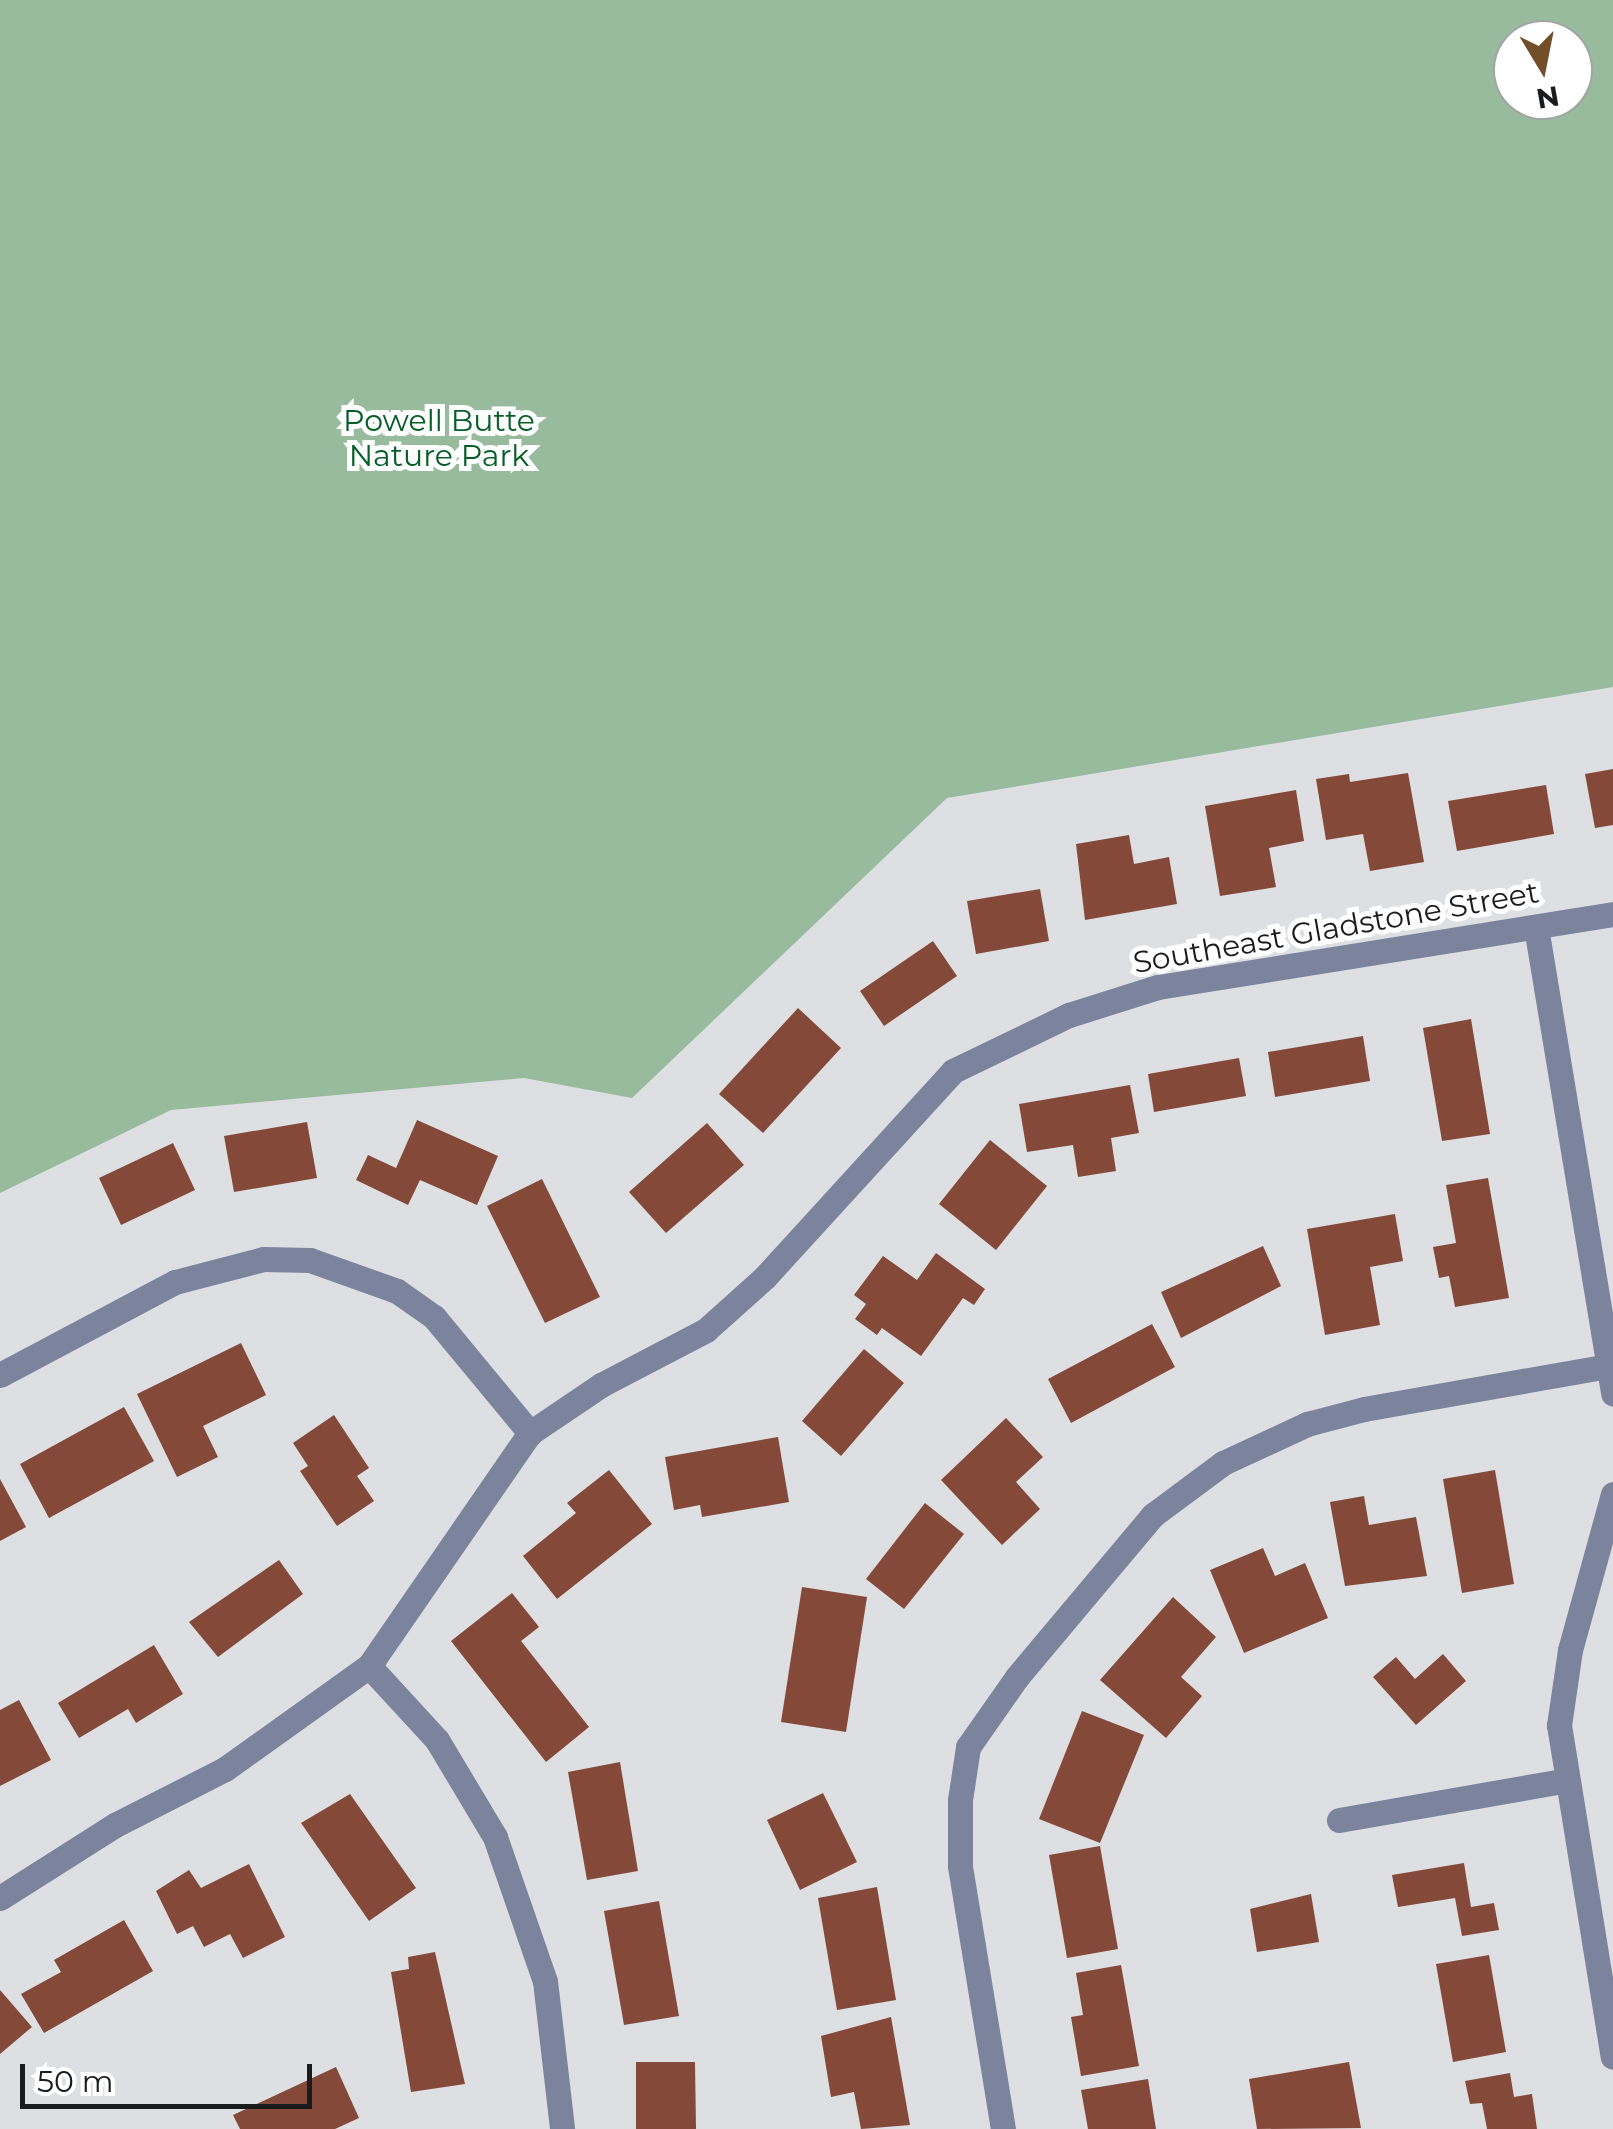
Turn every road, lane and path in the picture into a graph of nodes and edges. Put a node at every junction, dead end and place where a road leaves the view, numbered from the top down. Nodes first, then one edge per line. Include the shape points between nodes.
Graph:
1 (1613, 914) edge
2 (1536, 927) junction
3 (1608, 1366) junction
4 (0, 1374) edge
5 (1613, 1394) edge
6 (530, 1433) junction
7 (1613, 1494) edge
8 (369, 1666) junction
9 (1563, 1781) junction
10 (1339, 1820) dead end
11 (0, 1898) edge
12 (1613, 2057) edge
13 (562, 2129) edge
14 (1003, 2129) edge

1 - 2 street, Southeast Gladstone Street
2 - 3 street
2 - 6 street, Southeast Gladstone Street via 1158,987 1011,1040 953,1072 765,1278 706,1330 600,1385
3 - 5 street
3 - 14 street via 1345,1414 1307,1424 1223,1464 1153,1515 1017,1677 968,1748 960,1865
4 - 6 street via 175,1282 249,1262 310,1260 397,1291 434,1317
6 - 8 street
7 - 9 street via 1560,1692
8 - 11 street via 257,1749 115,1825
8 - 13 street via 437,1740 495,1837 544,1981
9 - 10 street
9 - 12 street

